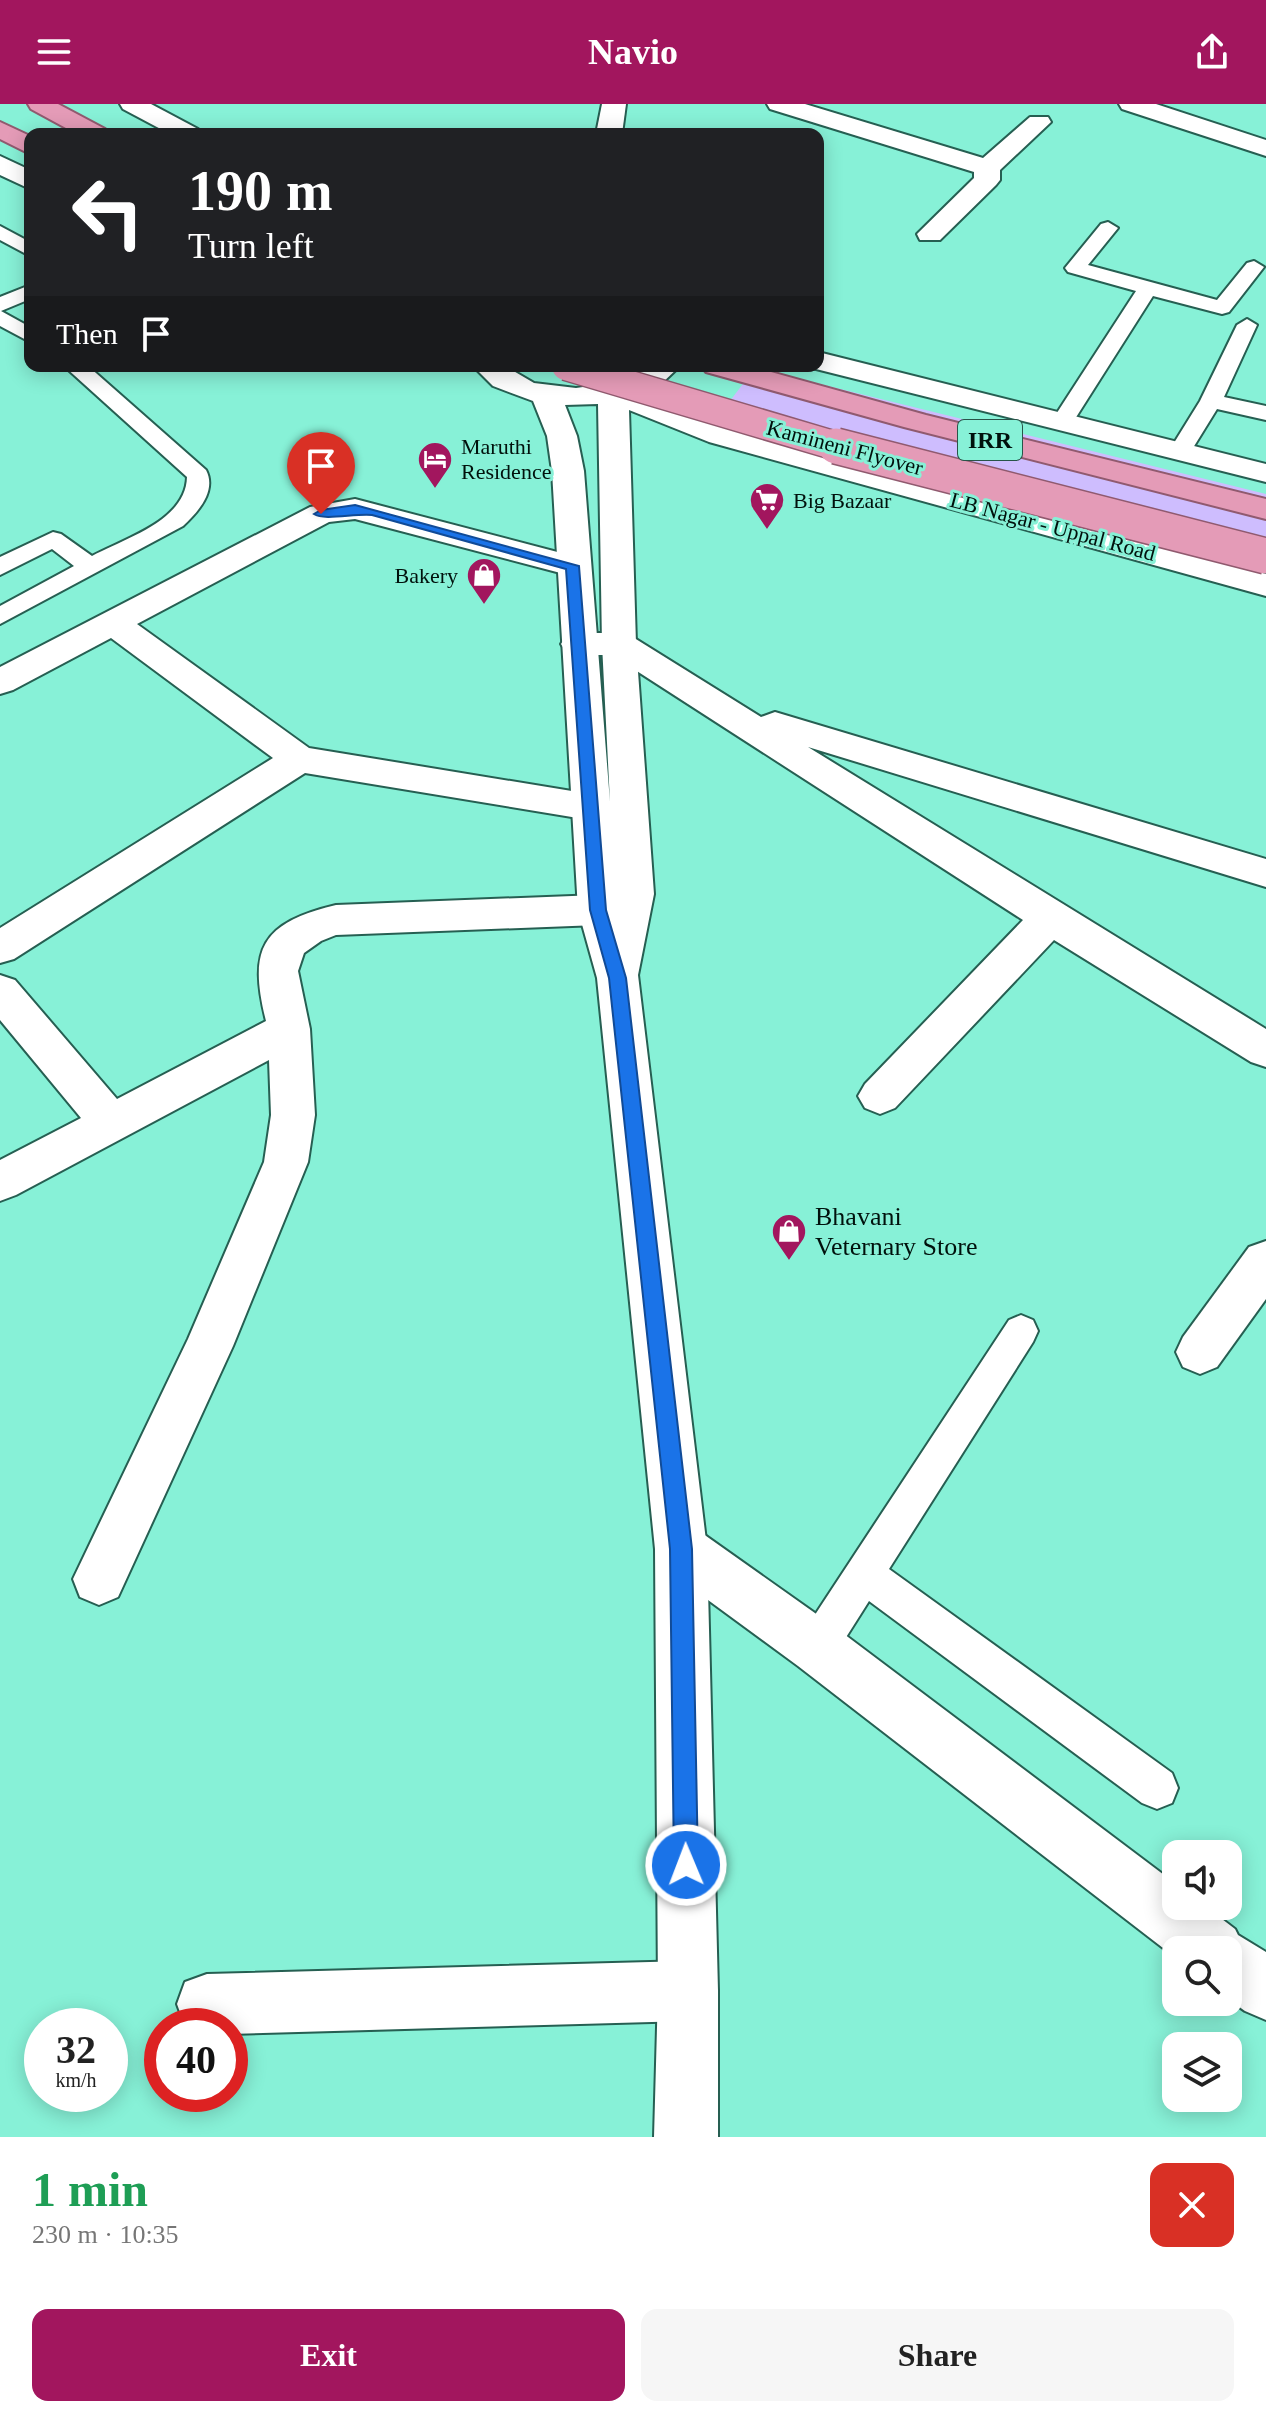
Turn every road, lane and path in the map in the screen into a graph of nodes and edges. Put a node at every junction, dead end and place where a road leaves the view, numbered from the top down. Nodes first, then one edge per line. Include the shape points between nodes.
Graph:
1 (40, 104) edge
2 (132, 104) edge
3 (614, 104) edge
4 (779, 104) edge
5 (1131, 104) edge
6 (1039, 122) dead end
7 (85, 128) edge
8 (178, 128) edge
9 (610, 128) edge
10 (0, 129) edge
11 (24, 143) edge
12 (1266, 148) edge
13 (0, 164) edge
14 (987, 168) junction
15 (24, 178) edge
16 (1108, 228) dead end
17 (0, 232) edge
18 (930, 234) dead end
19 (24, 246) edge
20 (1254, 267) dead end
21 (1148, 288) junction
22 (24, 294) edge
23 (0, 305) edge
24 (0, 317) edge
25 (1247, 325) dead end
26 (24, 332) edge
27 (824, 362) edge
28 (82, 372) edge
29 (492, 372) edge
30 (586, 372) edge
31 (657, 372) edge
32 (738, 372) edge
33 (613, 393) junction
34 (545, 394) junction
35 (1211, 401) junction
36 (1266, 413) edge
37 (1062, 422) junction
38 (1180, 451) junction
39 (1266, 473) edge
40 (1266, 509) edge
41 (1266, 556) edge
42 (572, 566) junction
43 (0, 567) edge
44 (91, 567) junction
45 (1266, 585) edge
46 (0, 616) edge
47 (111, 622) junction
48 (578, 644) junction
49 (619, 644) junction
50 (0, 682) edge
51 (623, 705) junction
52 (583, 707) junction
53 (724, 708) junction
54 (299, 759) junction
55 (590, 807) junction
56 (1266, 873) edge
57 (598, 910) junction
58 (1050, 918) junction
59 (0, 948) edge
60 (618, 978) junction
61 (0, 991) edge
62 (289, 1029) junction
63 (1266, 1050) edge
64 (880, 1096) dead end
65 (110, 1122) junction
66 (0, 1182) edge
67 (1266, 1261) edge
68 (1021, 1331) dead end
69 (1200, 1352) dead end
70 (681, 1549) junction
71 (864, 1574) junction
72 (99, 1579) dead end
73 (817, 1647) junction
74 (1157, 1788) dead end
75 (1196, 1936) edge
76 (1242, 1972) edge
77 (1266, 1990) edge
78 (688, 1991) junction
79 (207, 2004) dead end
80 (686, 2137) edge

1 - 7 highway
2 - 8 street
3 - 9 street
4 - 14 street
5 - 12 street
6 - 14 street
10 - 11 highway
13 - 15 street
14 - 18 street via 987,180
16 - 21 lane via 1075,268
17 - 19 lane
20 - 21 lane via 1222,308
21 - 37 lane
22 - 23 lane
24 - 26 lane
25 - 35 lane
27 - 37 street
28 - 44 lane via 198,475 199,492 175,521
29 - 34 street via 515,386
30 - 41 highway, Kamineni Flyover / IRR, bridge via 860,453
31 - 33 street
32 - 40 highway, Kamineni Flyover / IRR
33 - 34 street
33 - 45 street, LB Nagar - Uppal Road via 720,435
33 - 49 street
34 - 42 street via 562,436 568,471
35 - 36 lane
35 - 38 lane
37 - 38 street
38 - 39 street
42 - 47 street via 373,512 335,510
42 - 48 street
43 - 44 lane via 53,539
44 - 46 lane
47 - 50 street
47 - 54 street
48 - 49 street
48 - 52 street
49 - 51 street
49 - 53 street
51 - 52 street
51 - 60 street via 634,894
52 - 55 street
53 - 56 street
53 - 58 street
54 - 55 street
54 - 59 street
55 - 57 street
57 - 60 street
57 - 62 street via 312,925 284,949 277,970
58 - 63 street
58 - 64 street
60 - 70 street
61 - 65 street
62 - 65 street
62 - 72 street via 293,1115 286,1162 209,1346
65 - 66 street
67 - 69 street
68 - 71 lane
70 - 73 street
70 - 78 street
71 - 73 lane
71 - 74 lane
73 - 75 street
76 - 77 street
78 - 79 street
78 - 80 street

